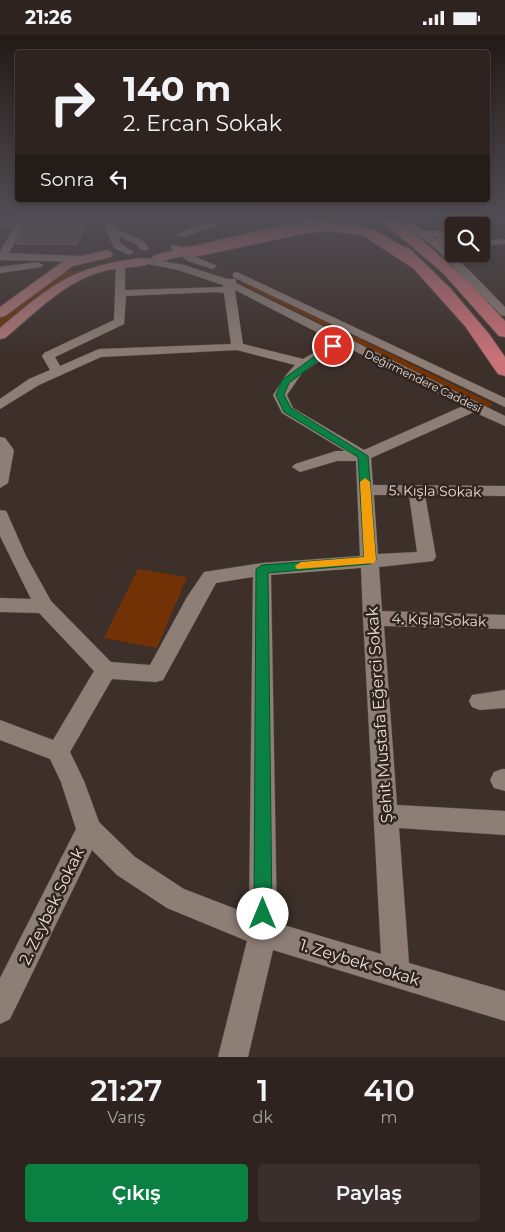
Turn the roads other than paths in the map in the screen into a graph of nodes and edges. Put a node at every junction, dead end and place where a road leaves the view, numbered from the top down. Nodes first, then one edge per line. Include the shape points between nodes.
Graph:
1 (40, 265) edge
2 (68, 265) edge
3 (104, 265) edge
4 (124, 265) edge
5 (174, 265) edge
6 (207, 265) edge
7 (418, 265) edge
8 (444, 265) edge
9 (458, 265) edge
10 (461, 267) joint
11 (61, 268) junction
12 (94, 269) junction
13 (1, 270) edge
14 (240, 277) junction
15 (229, 287) junction
16 (121, 293) junction
17 (505, 294) edge
18 (490, 295) junction
19 (0, 313) edge
20 (505, 313) edge
21 (505, 332) edge
22 (0, 335) edge
23 (343, 336) junction
24 (237, 345) junction
25 (305, 365) junction
26 (505, 370) edge
27 (57, 371) junction
28 (505, 404) edge
29 (0, 405) edge
30 (475, 406) junction
31 (505, 422) edge
32 (3, 446) edge
33 (363, 456) junction
34 (300, 467) dead end
35 (0, 483) edge
36 (365, 490) junction
37 (416, 490) junction
38 (505, 491) edge
39 (0, 515) edge
40 (370, 560) junction
41 (262, 569) junction
42 (0, 605) edge
43 (44, 606) junction
44 (373, 618) junction
45 (505, 622) edge
46 (106, 670) junction
47 (505, 699) edge
48 (480, 701) dead end
49 (0, 731) edge
50 (58, 752) junction
51 (386, 816) junction
52 (505, 823) edge
53 (89, 830) junction
54 (263, 933) junction
55 (396, 973) junction
56 (505, 1007) edge
57 (0, 1009) edge
58 (233, 1057) edge

1 - 13 street
2 - 11 main road
3 - 12 main road
4 - 16 street
5 - 15 street, Değirmendere Caddesi
6 - 14 street, Değirmendere Caddesi
7 - 26 highway via 476,327
8 - 21 highway via 475,295
9 - 10 street
10 - 18 street
11 - 12 main road
11 - 13 street
11 - 19 main road
12 - 22 main road via 66,284
14 - 15 street
14 - 23 street, Değirmendere Caddesi
15 - 16 street
15 - 23 street, Değirmendere Caddesi
15 - 24 street
16 - 27 street via 120,322 48,356
17 - 18 street
18 - 20 street
23 - 25 street
23 - 28 street, Değirmendere Caddesi
23 - 30 street, Değirmendere Caddesi
24 - 25 street
24 - 27 street via 230,348 98,353
25 - 33 street via 285,381 280,395 287,410
27 - 29 street
30 - 31 street, Değirmendere Caddesi
30 - 33 street
32 - 35 street
33 - 34 street via 336,456
33 - 36 street, Şehit Mustafa Eğerci Sokak
36 - 37 street, 5. Kışla Sokak
36 - 40 street, Şehit Mustafa Eğerci Sokak
37 - 38 street, 5. Kışla Sokak
37 - 40 street via 427,557
39 - 43 street
40 - 41 street
40 - 44 street, Şehit Mustafa Eğerci Sokak
41 - 46 street via 210,577 156,674
41 - 54 street
42 - 43 street
43 - 46 street
44 - 45 street, 4. Kışla Sokak
44 - 51 street, Şehit Mustafa Eğerci Sokak
46 - 50 street
47 - 48 street
49 - 50 street
50 - 53 street, 1. Zeybek Sokak
51 - 52 street
51 - 55 street, Şehit Mustafa Eğerci Sokak
53 - 54 street, 1. Zeybek Sokak via 126,866 176,899
53 - 57 street, 2. Zeybek Sokak
54 - 55 street, 1. Zeybek Sokak
54 - 58 street
55 - 56 street, 1. Zeybek Sokak

